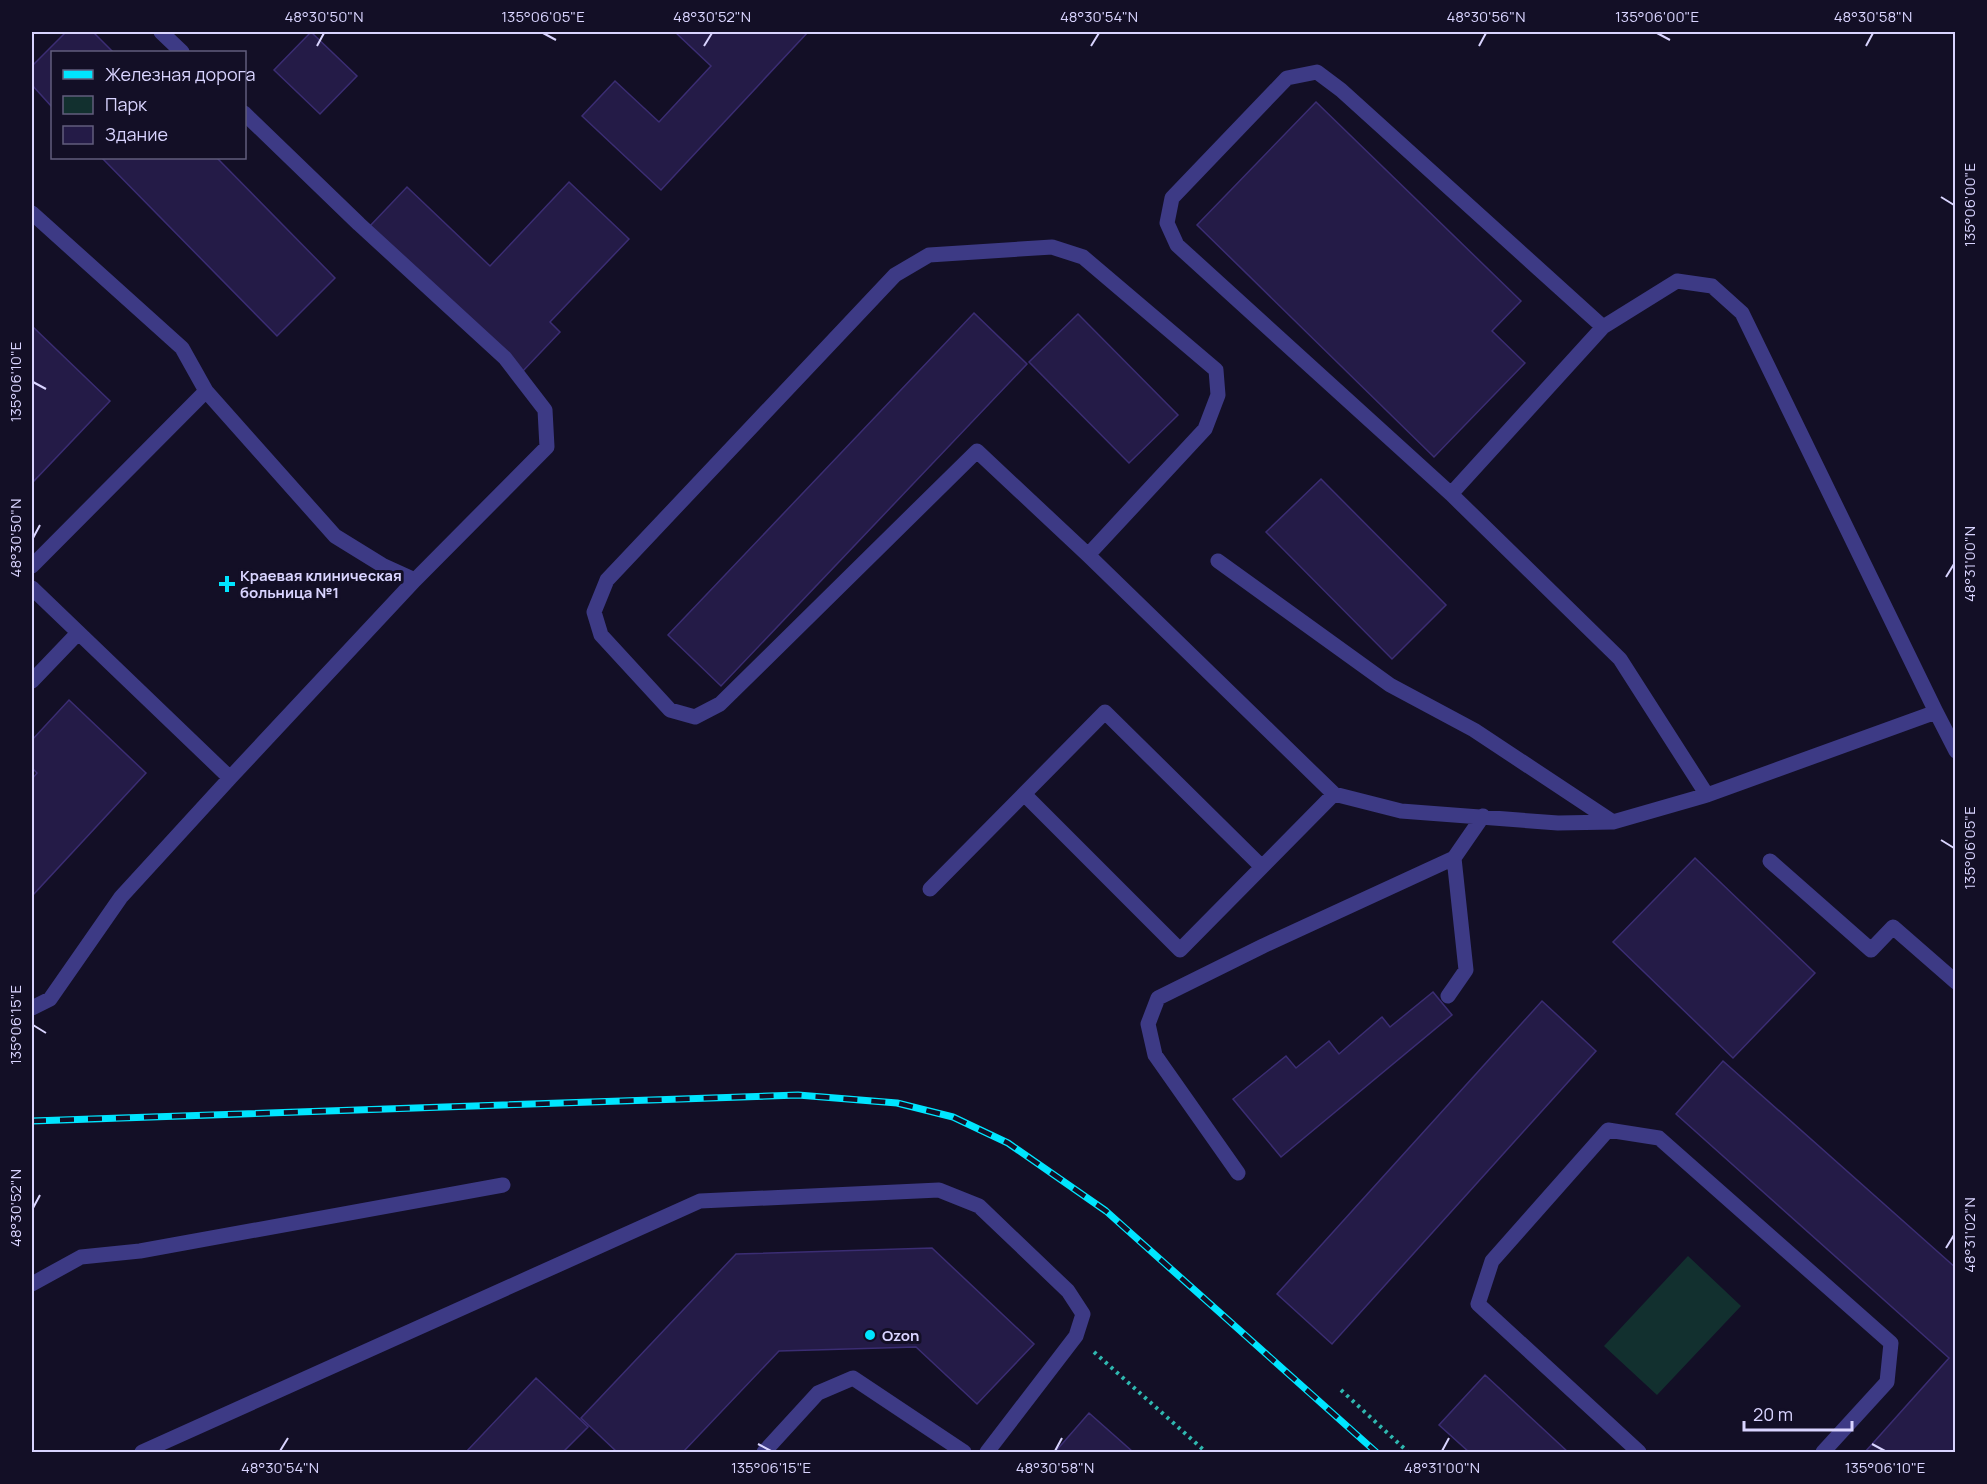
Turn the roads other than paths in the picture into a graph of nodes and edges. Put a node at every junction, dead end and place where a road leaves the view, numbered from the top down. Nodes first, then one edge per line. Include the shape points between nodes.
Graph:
1 (160, 32) edge
2 (181, 51) edge
3 (246, 115) edge
4 (32, 213) edge
5 (1603, 327) junction
6 (207, 391) junction
7 (1451, 494) junction
8 (1088, 555) junction
9 (1218, 561) dead end
10 (32, 566) edge
11 (415, 580) junction
12 (32, 588) edge
13 (78, 633) junction
14 (32, 681) edge
15 (1936, 712) junction
16 (1956, 751) edge
17 (230, 778) junction
18 (1024, 794) junction
19 (1334, 794) junction
20 (1707, 795) junction
21 (1483, 816) junction
22 (1613, 822) junction
23 (1454, 858) junction
24 (1770, 861) dead end
25 (1262, 867) junction
26 (930, 889) dead end
27 (1956, 982) edge
28 (1448, 996) dead end
29 (32, 1008) edge
30 (1238, 1173) dead end
31 (502, 1185) dead end
32 (32, 1284) edge
33 (142, 1452) edge
34 (764, 1452) edge
35 (964, 1452) edge
36 (987, 1452) edge
37 (1639, 1452) edge
38 (1823, 1452) edge

1 - 2 lane
3 - 11 lane via 505,358 545,410 547,447
4 - 6 lane via 182,348
5 - 7 lane
5 - 7 lane via 1317,72 1287,78 1172,198 1167,223 1177,244
5 - 15 lane via 1677,281 1712,286 1742,313
6 - 10 lane
6 - 11 lane via 334,536
7 - 20 lane via 1620,660
8 - 8 lane via 1205,429 1218,395 1216,370 1083,257 1052,247 929,255 895,275 607,580 594,612 602,635 670,710 695,717 720,704 977,451
8 - 19 lane
9 - 22 lane via 1390,685 1474,730
11 - 17 lane
12 - 13 lane
13 - 14 lane
13 - 17 lane
15 - 16 lane
15 - 20 lane
17 - 29 lane via 121,897 50,999
18 - 25 lane via 1105,712
18 - 25 lane via 1180,950
18 - 26 lane
19 - 21 lane via 1401,812
19 - 25 lane
20 - 22 lane
21 - 22 lane via 1558,823
21 - 23 lane
23 - 28 lane via 1466,970
23 - 30 lane via 1158,998 1148,1024 1155,1055
24 - 27 lane via 1871,950 1893,927
31 - 32 lane via 140,1251 81,1257
33 - 36 lane via 700,1201 939,1190 979,1206 1068,1291 1083,1314 1076,1336
34 - 35 lane via 818,1393 853,1378
37 - 38 lane via 1478,1304 1492,1261 1608,1130 1659,1138 1891,1343 1887,1382

